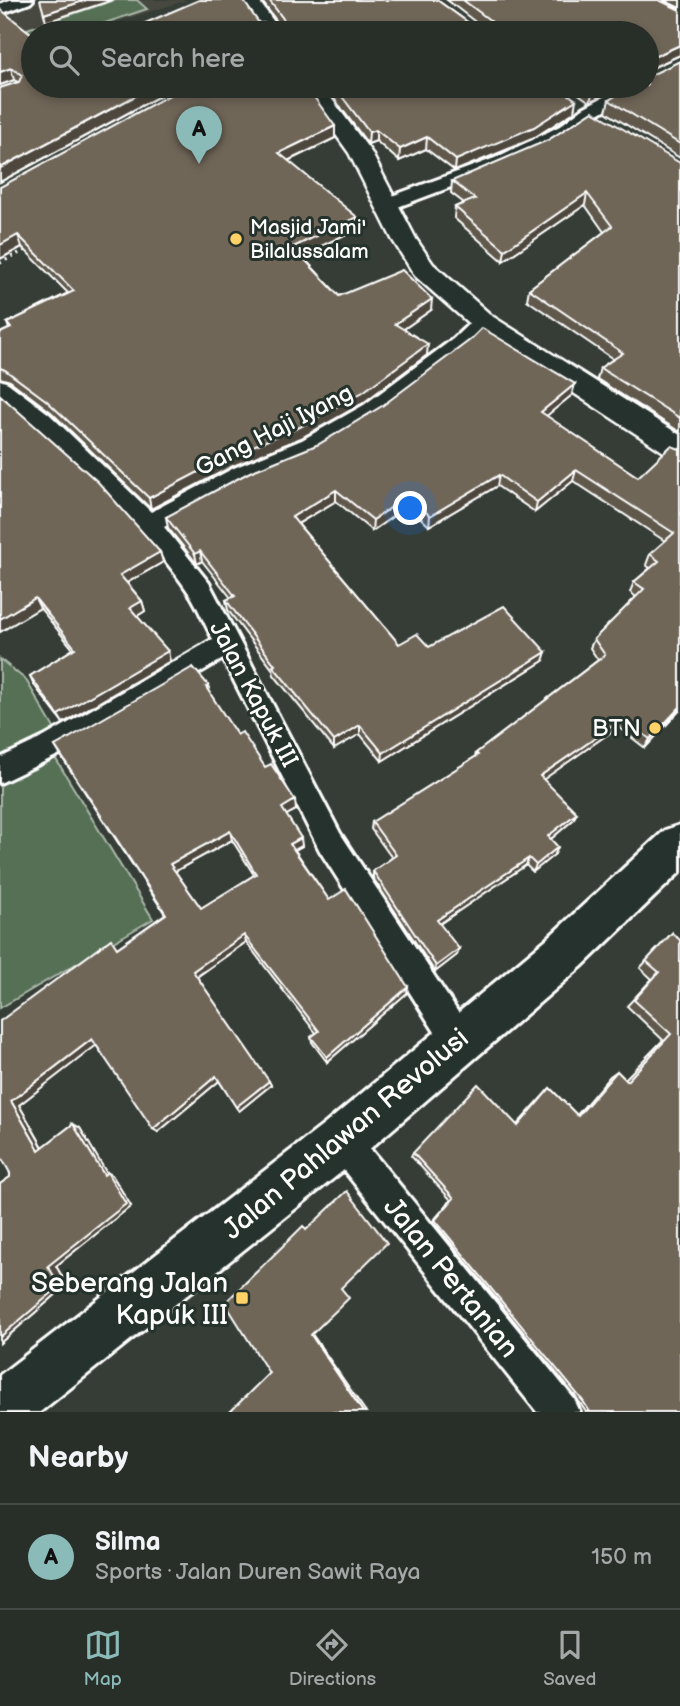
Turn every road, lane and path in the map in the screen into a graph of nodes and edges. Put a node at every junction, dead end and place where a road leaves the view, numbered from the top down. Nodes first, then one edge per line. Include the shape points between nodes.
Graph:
1 (25, 0) edge
2 (248, 0) edge
3 (0, 9) edge
4 (263, 21) edge
5 (320, 98) edge
6 (614, 98) edge
7 (570, 99) edge
8 (589, 112) junction
9 (612, 127) edge
10 (388, 204) junction
11 (34, 245) edge
12 (0, 263) edge
13 (483, 322) junction
14 (0, 388) edge
15 (680, 449) edge
16 (149, 524) junction
17 (228, 643) junction
18 (0, 771) edge
19 (680, 845) edge
20 (458, 1040) junction
21 (342, 1141) junction
22 (0, 1409) edge
23 (561, 1412) edge

1 - 3 street
2 - 4 street
5 - 10 street via 359,152
6 - 8 street
7 - 8 street
8 - 9 street
8 - 10 street via 566,130 501,162
10 - 13 street via 424,270
11 - 12 path
13 - 15 street
13 - 16 street, Gang Haji Iyang via 372,410 310,446 242,474
14 - 16 street, Jalan Kapuk III via 41,420
16 - 17 street, Jalan Kapuk III via 200,590
17 - 18 street
17 - 20 street, Jalan Kapuk III via 330,842
19 - 20 main road, Jalan Pahlawan Revolusi via 565,952
20 - 21 main road, Jalan Pahlawan Revolusi
21 - 22 main road, Jalan Pahlawan Revolusi
21 - 23 street, Jalan Pertanian

